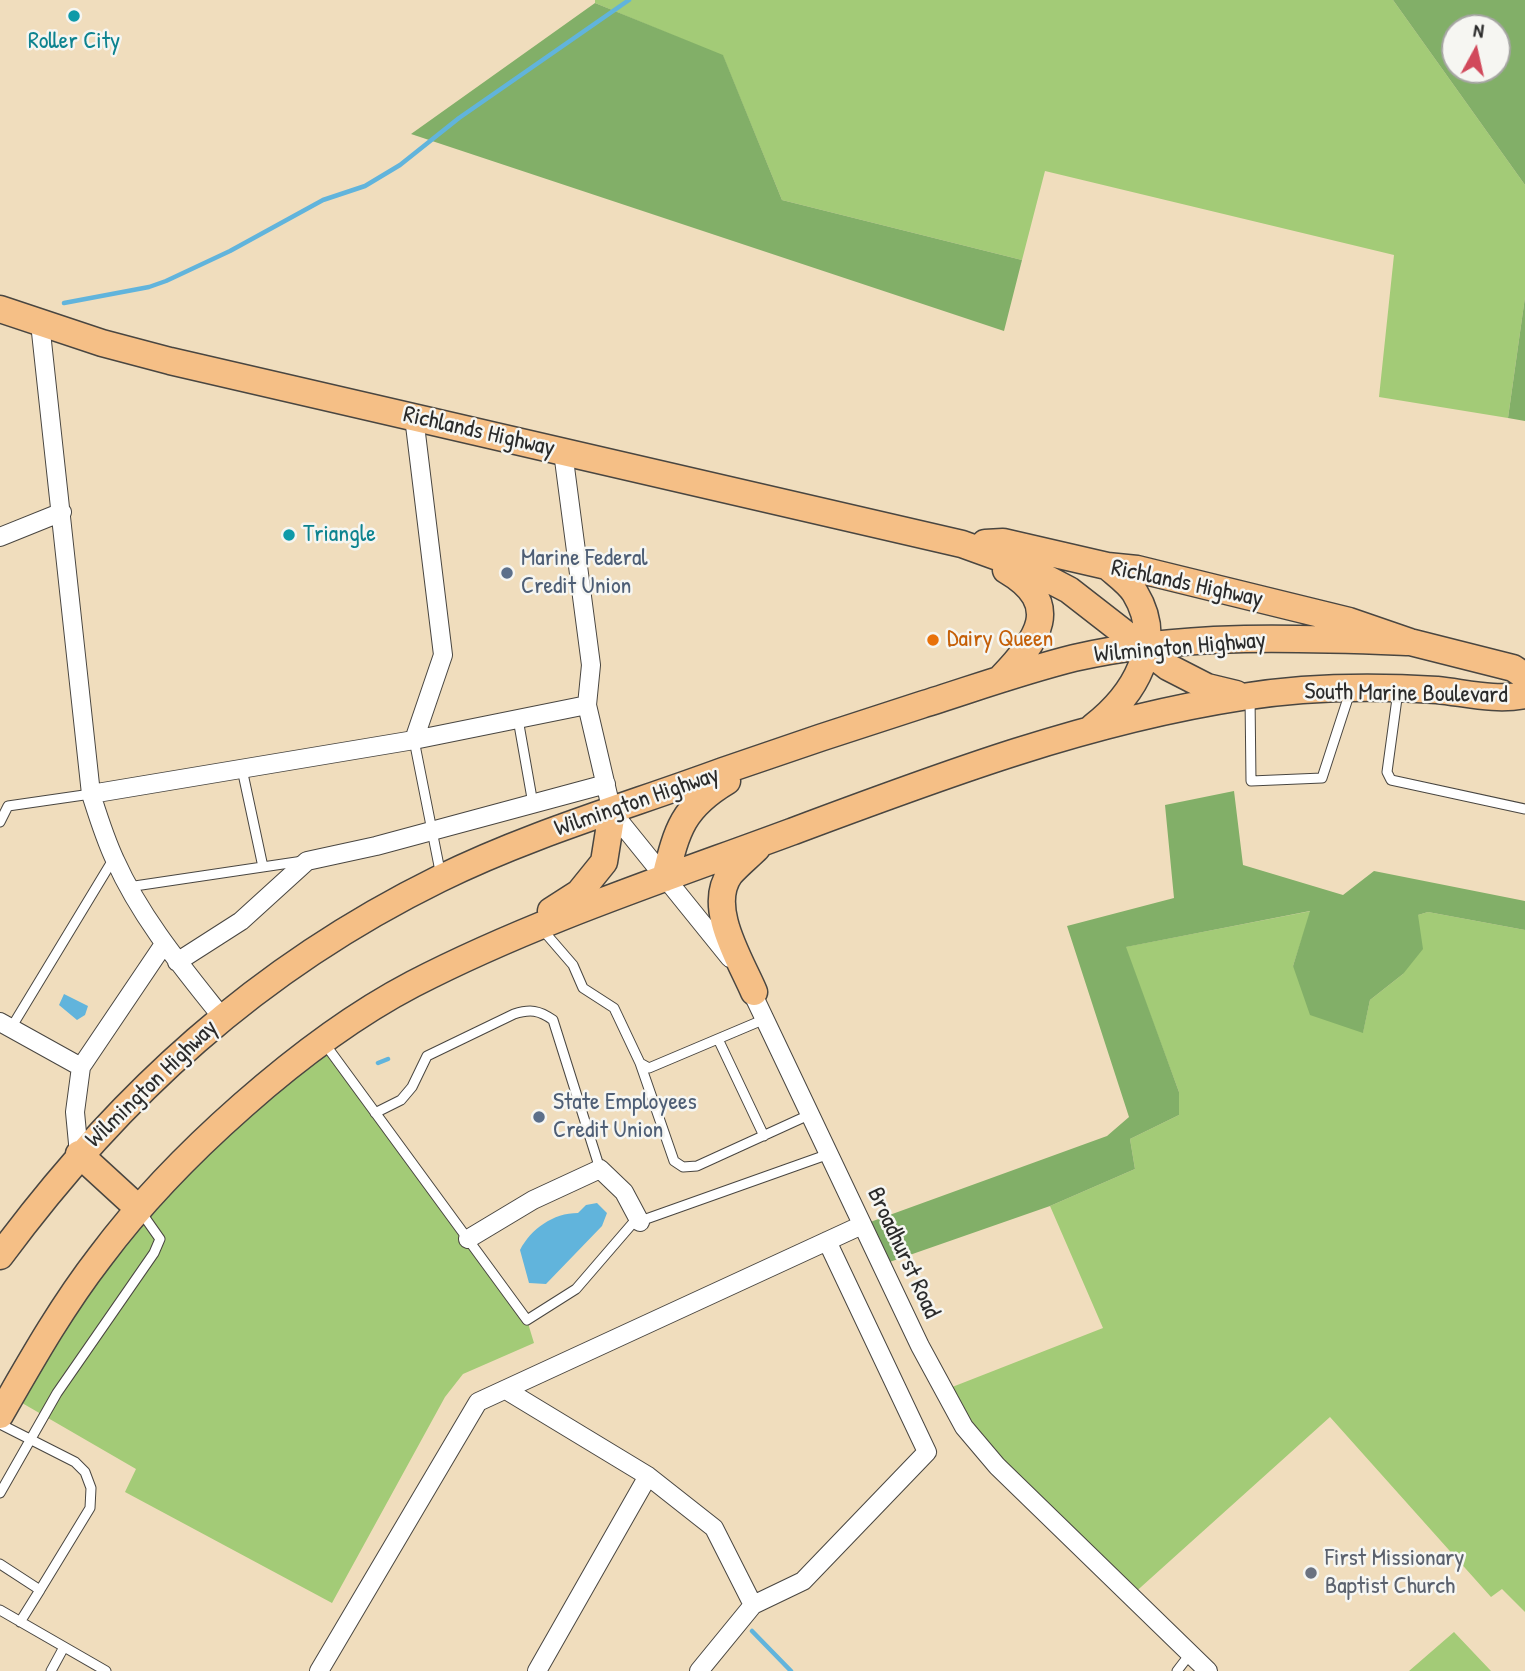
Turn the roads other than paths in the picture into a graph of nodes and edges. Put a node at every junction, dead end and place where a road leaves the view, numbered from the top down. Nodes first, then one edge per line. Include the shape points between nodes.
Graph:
1 (0, 309) edge
2 (40, 323) junction
3 (414, 417) junction
4 (563, 452) junction
5 (62, 512) junction
6 (0, 537) edge
7 (962, 544) junction
8 (1107, 566) junction
9 (1409, 642) junction
10 (1146, 647) junction
11 (1525, 676) edge
12 (1000, 680) junction
13 (1351, 690) junction
14 (1399, 690) junction
15 (1525, 695) edge
16 (1248, 696) junction
17 (587, 705) junction
18 (518, 719) junction
19 (1090, 730) junction
20 (414, 740) junction
21 (774, 753) junction
22 (242, 769) junction
23 (606, 784) junction
24 (90, 794) junction
25 (533, 804) junction
26 (1525, 810) edge
27 (612, 812) junction
28 (0, 822) edge
29 (430, 832) junction
30 (763, 842) junction
31 (114, 858) junction
32 (307, 861) junction
33 (263, 867) junction
34 (441, 878) junction
35 (665, 878) junction
36 (128, 887) junction
37 (540, 926) junction
38 (501, 942) junction
39 (164, 944) junction
40 (177, 962) junction
41 (754, 992) junction
42 (221, 1016) junction
43 (766, 1019) junction
44 (6, 1025) edge
45 (718, 1040) junction
46 (324, 1042) junction
47 (640, 1063) junction
48 (81, 1068) junction
49 (376, 1113) junction
50 (811, 1114) junction
51 (764, 1136) junction
52 (79, 1154) junction
53 (829, 1154) junction
54 (600, 1169) junction
55 (139, 1209) junction
56 (640, 1222) junction
57 (862, 1225) junction
58 (468, 1240) junction
59 (827, 1241) junction
60 (0, 1256) edge
61 (506, 1390) junction
62 (0, 1415) edge
63 (0, 1424) edge
64 (30, 1440) junction
65 (648, 1476) junction
66 (0, 1493) edge
67 (0, 1564) edge
68 (40, 1590) junction
69 (753, 1605) junction
70 (0, 1611) edge
71 (20, 1622) junction
72 (64, 1647) junction
73 (1190, 1654) junction
74 (51, 1671) edge
75 (106, 1671) edge
76 (319, 1671) edge
77 (537, 1671) edge
78 (699, 1671) edge
79 (1177, 1671) edge
80 (1208, 1671) edge

1 - 2 main road, Richlands Highway
2 - 3 main road, Richlands Highway via 170,361
2 - 5 street
3 - 4 main road, Richlands Highway
3 - 20 street via 443,655
4 - 7 main road, Richlands Highway
4 - 17 street via 591,665
5 - 6 street
5 - 24 street
7 - 8 main road, Richlands Highway via 1003,542
7 - 10 main road, Richlands Highway via 1023,566 1069,590
7 - 12 main road via 1028,583 1038,603 1038,627 1030,648
8 - 9 main road, Richlands Highway via 1137,569 1349,621
8 - 10 main road via 1134,591 1147,619
9 - 10 main road, Wilmington Highway via 1298,638
9 - 11 main road, South Marine Boulevard via 1513,668
10 - 12 main road, Wilmington Highway via 1076,658
10 - 16 main road, Richlands Highway via 1168,667 1207,687
10 - 19 main road via 1137,682 1116,709
12 - 21 main road, Wilmington Highway
13 - 14 main road, South Marine Boulevard
13 - 16 main road, South Marine Boulevard
13 - 16 lane via 1322,778 1251,781
14 - 15 main road, South Marine Boulevard via 1509,698
14 - 26 lane via 1387,772 1391,780
16 - 19 main road
17 - 18 street
17 - 23 street
18 - 20 street
18 - 25 lane
19 - 30 main road via 909,788
20 - 22 street
20 - 29 lane
21 - 27 main road, Wilmington Highway
21 - 35 main road via 702,796 684,818
22 - 24 street
22 - 33 lane
23 - 25 street
23 - 27 street
24 - 28 lane via 8,806
24 - 31 street
25 - 29 street
27 - 34 main road, Wilmington Highway via 527,840
27 - 35 street, Broadhurst Road
27 - 38 main road via 604,862 579,893
29 - 32 street
29 - 34 lane
30 - 35 main road
30 - 41 main road via 729,876 722,900 727,930
31 - 36 street
31 - 44 lane
32 - 33 lane
32 - 40 street via 242,921
33 - 36 lane
34 - 42 main road, Wilmington Highway via 358,921
35 - 37 main road
35 - 41 street, Broadhurst Road
36 - 39 street
37 - 38 main road
37 - 47 lane via 564,953 583,988 614,1008
38 - 46 main road via 409,986
39 - 40 street
39 - 48 street
40 - 42 street
41 - 43 street, Broadhurst Road
42 - 52 main road, Wilmington Highway
43 - 45 lane
43 - 50 street, Broadhurst Road
44 - 48 street
45 - 47 lane via 649,1068
45 - 51 lane
46 - 49 lane
46 - 55 main road via 232,1117
47 - 51 lane via 674,1161 682,1167 697,1166
48 - 52 street via 75,1112
49 - 54 lane via 412,1087 427,1056 514,1014 541,1012 553,1020
49 - 58 lane
50 - 51 lane
50 - 53 street, Broadhurst Road
52 - 55 main road
52 - 60 main road, Wilmington Highway
53 - 56 lane
53 - 57 street, Broadhurst Road
54 - 56 street via 624,1192
54 - 58 street via 533,1200
55 - 62 main road via 99,1258
55 - 64 lane via 160,1238 154,1253 92,1339
56 - 58 lane via 632,1224 576,1289 527,1320
57 - 59 street
57 - 73 street, Broadhurst Road via 964,1427
59 - 61 street
59 - 69 street via 927,1452 803,1581
61 - 65 street
61 - 76 street via 478,1402
63 - 64 lane
64 - 66 lane
64 - 68 lane via 75,1462 85,1472 92,1498
65 - 69 street via 714,1528
65 - 77 street
67 - 68 lane
68 - 71 lane
69 - 78 street
70 - 71 lane
71 - 72 lane
72 - 74 lane
72 - 75 lane
73 - 79 lane
73 - 80 street, Broadhurst Road

